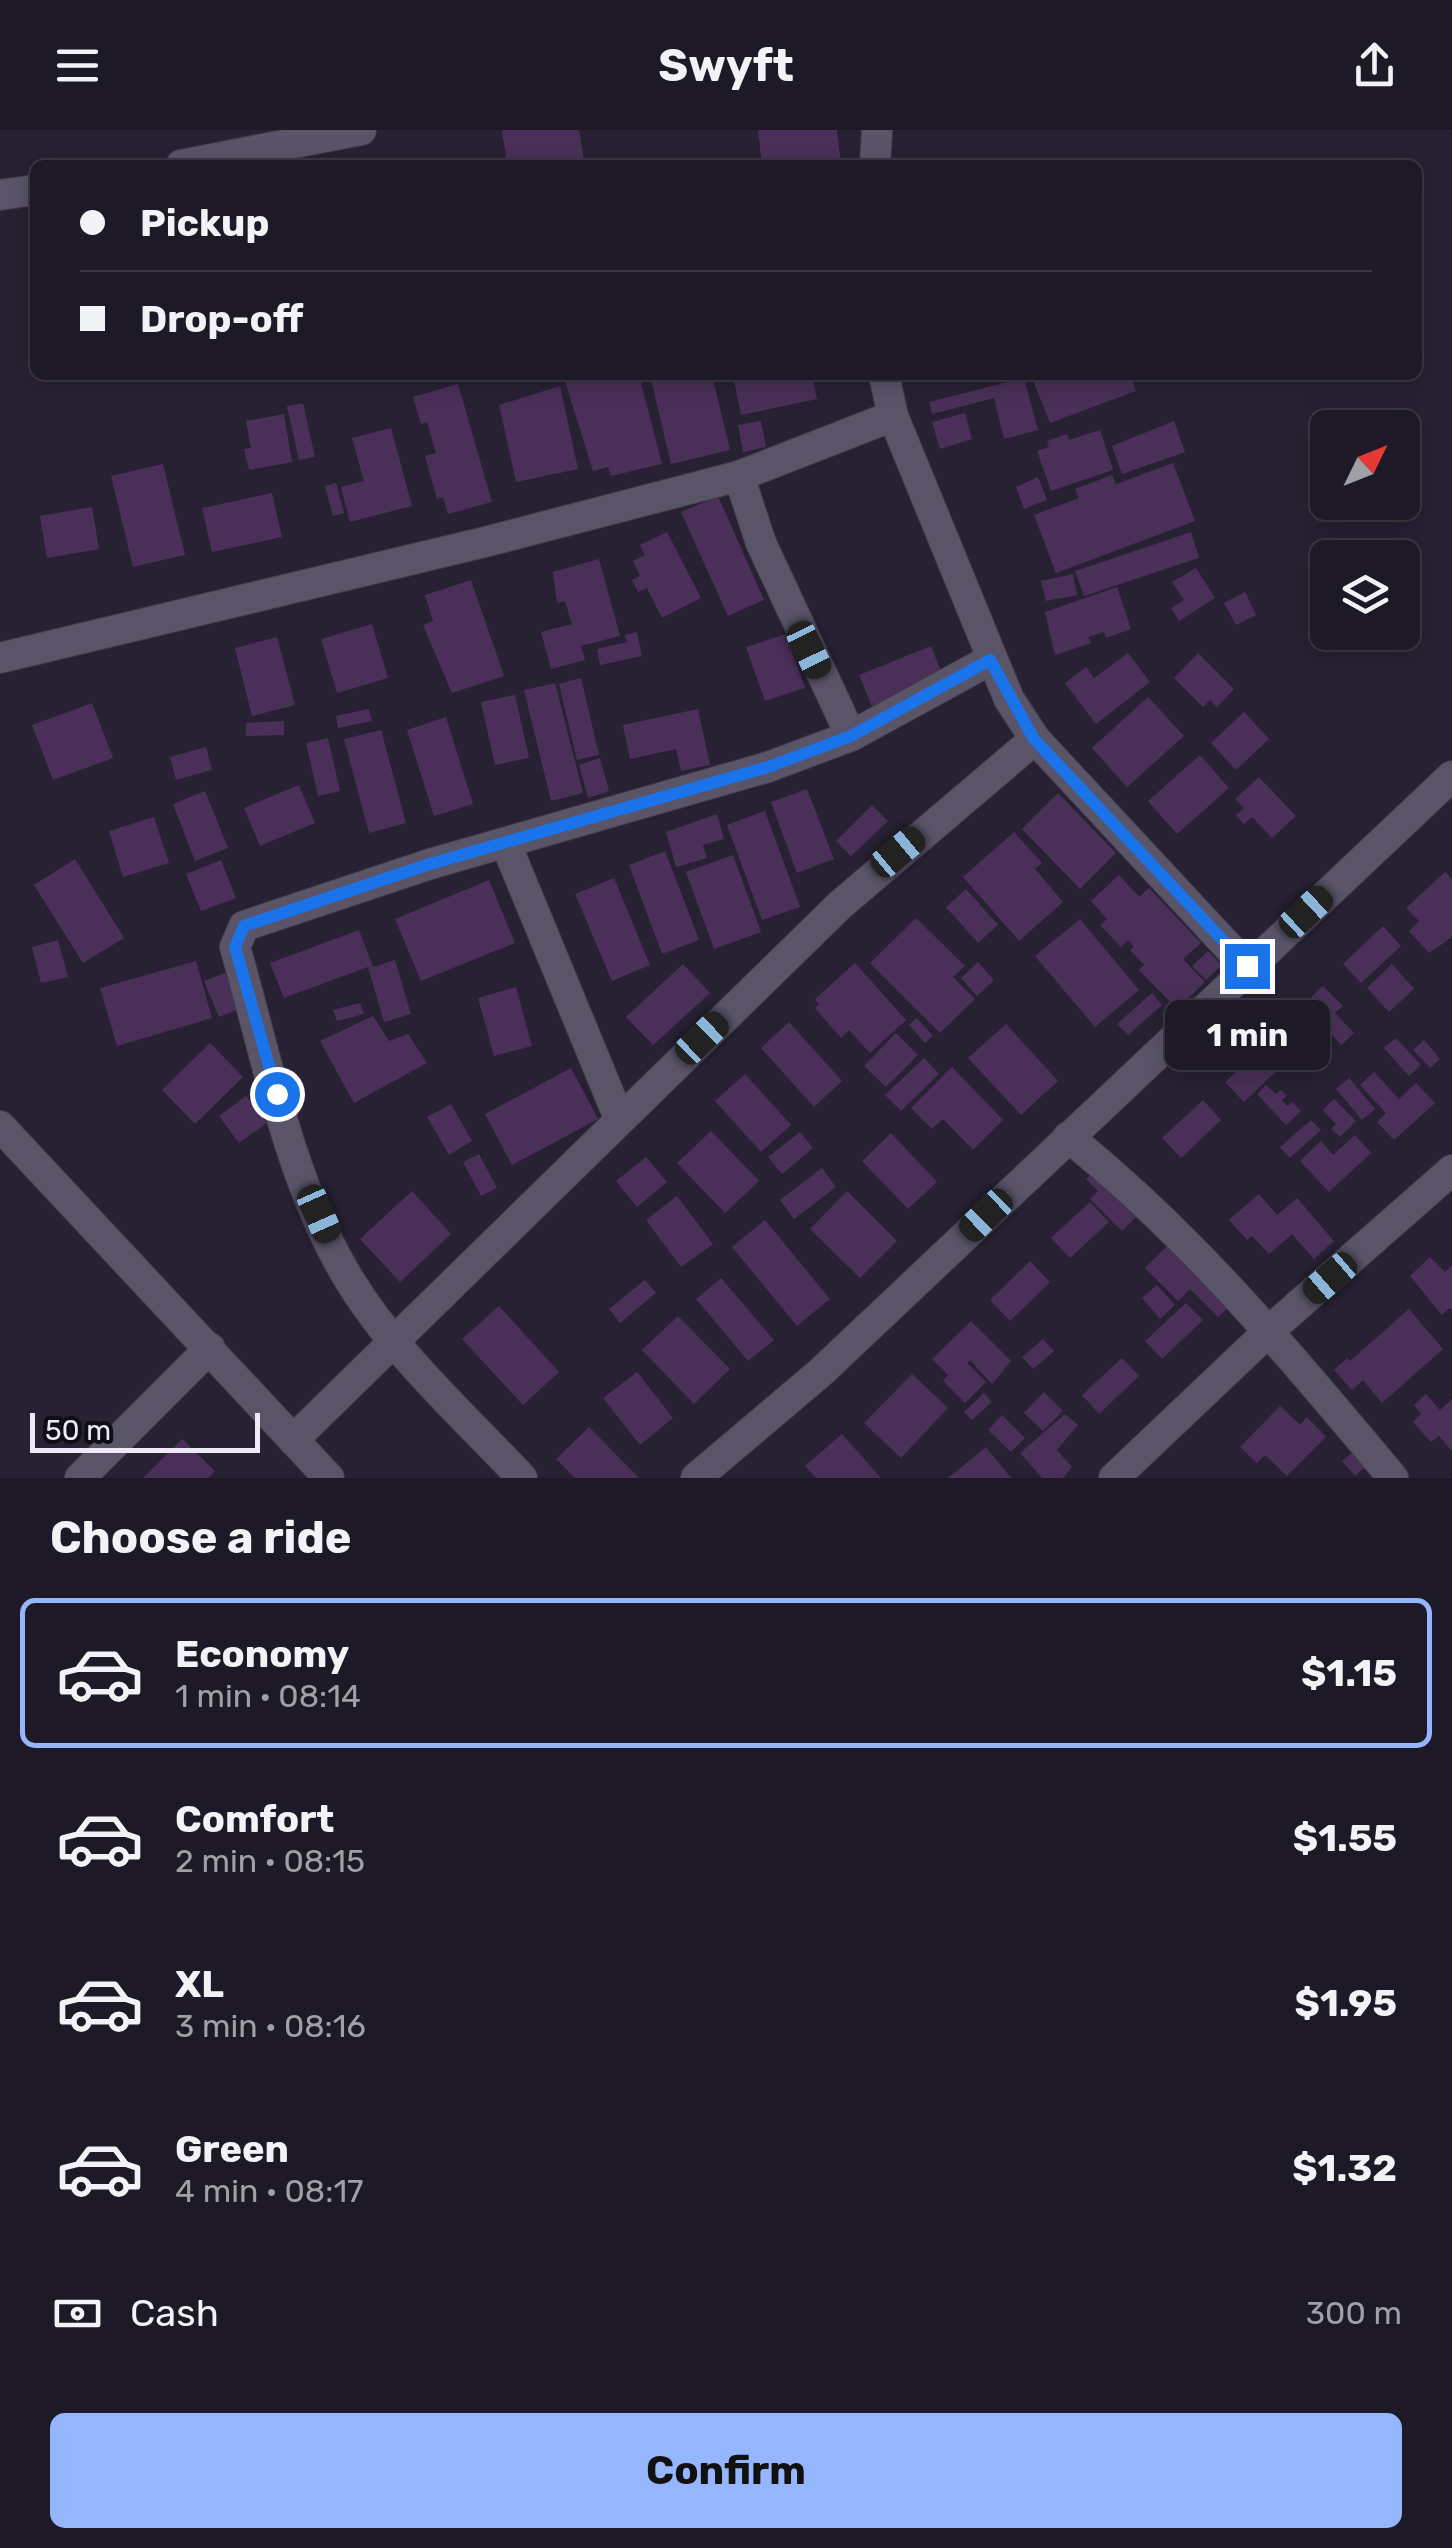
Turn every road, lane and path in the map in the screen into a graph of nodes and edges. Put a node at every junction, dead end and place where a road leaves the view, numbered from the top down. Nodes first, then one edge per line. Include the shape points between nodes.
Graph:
1 (360, 130) edge
2 (877, 130) edge
3 (206, 160) edge
4 (876, 160) edge
5 (30, 191) edge
6 (0, 195) edge
7 (885, 380) edge
8 (893, 416) junction
9 (739, 476) junction
10 (0, 658) edge
11 (990, 660) junction
12 (851, 736) junction
13 (1034, 739) junction
14 (1452, 776) edge
15 (506, 844) junction
16 (1247, 966) junction
17 (620, 1118) junction
18 (0, 1126) edge
19 (1068, 1136) junction
20 (1452, 1170) edge
21 (1270, 1330) junction
22 (396, 1342) junction
23 (210, 1348) junction
24 (294, 1440) junction
25 (80, 1478) edge
26 (330, 1478) edge
27 (522, 1478) edge
28 (696, 1478) edge
29 (1114, 1478) edge
30 (1393, 1478) edge

1 - 3 street
2 - 4 street
5 - 6 street
7 - 8 street
8 - 9 street
8 - 11 street
9 - 10 street
9 - 12 street via 761,543
11 - 12 street
11 - 13 street
12 - 15 street
13 - 16 street
13 - 17 street via 840,905
14 - 16 street
15 - 17 street
15 - 22 street via 244,926 236,935 306,1186 344,1270
16 - 19 street
17 - 22 street
18 - 23 street
19 - 21 street via 1139,1194
19 - 28 street via 821,1372
20 - 21 street
21 - 29 street
21 - 30 street
22 - 24 street
22 - 27 street
23 - 24 street
23 - 25 street
24 - 26 street

